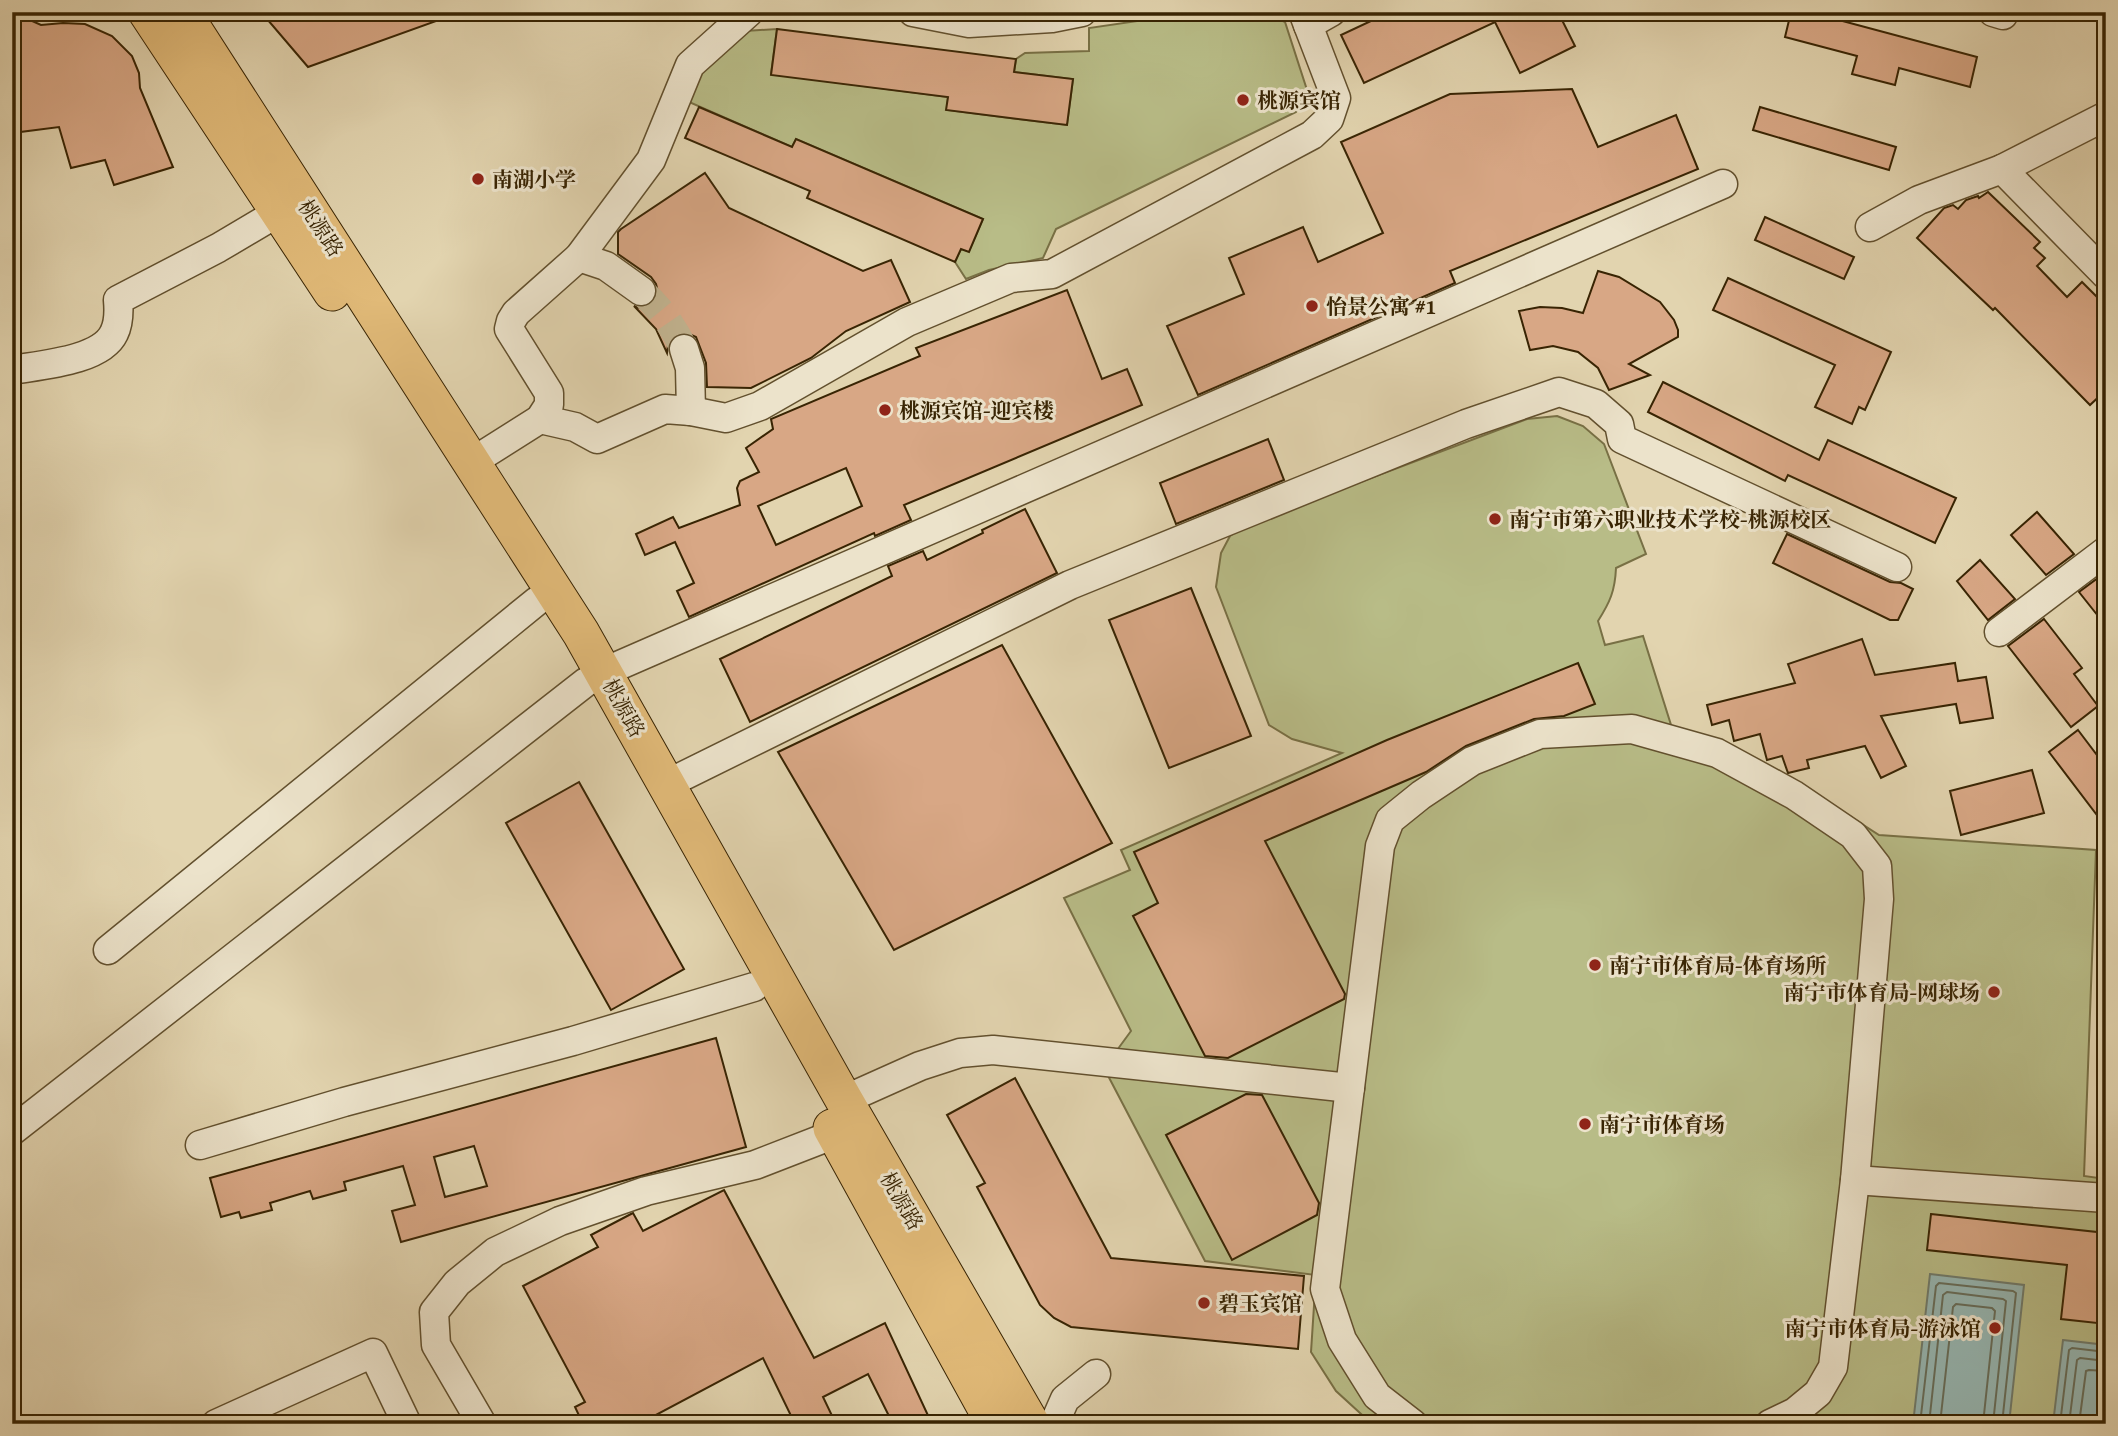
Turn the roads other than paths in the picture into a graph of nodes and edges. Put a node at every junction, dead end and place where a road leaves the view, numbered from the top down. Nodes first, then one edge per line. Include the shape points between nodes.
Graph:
1 (147, 12) edge
2 (182, 12) edge
3 (749, 12) edge
4 (913, 12) edge
5 (1082, 12) edge
6 (1314, 16) edge
7 (2106, 117) edge
8 (2002, 169) junction
9 (1723, 184) dead end
10 (279, 212) junction
11 (1870, 227) dead end
12 (579, 257) junction
13 (2106, 275) edge
14 (640, 291) tunnel mouth
15 (684, 349) tunnel mouth
16 (12, 370) edge
17 (691, 411) junction
18 (540, 419) junction
19 (472, 462) junction
20 (2106, 551) edge
21 (1897, 567) dead end
22 (537, 601) junction
23 (1999, 632) dead end
24 (595, 677) junction
25 (667, 784) junction
26 (108, 950) dead end
27 (754, 987) junction
28 (1350, 1088) junction
29 (840, 1117) junction
30 (12, 1131) edge
31 (200, 1145) dead end
32 (1854, 1180) junction
33 (2106, 1198) edge
34 (1096, 1374) dead end
35 (216, 1424) edge
36 (407, 1424) edge
37 (482, 1424) edge
38 (995, 1424) edge
39 (1031, 1424) edge
40 (1054, 1424) edge
41 (1413, 1424) edge
42 (1770, 1424) edge

1 - 10 main road, 桃源路
2 - 19 main road, 桃源路
3 - 12 street via 690,65 651,160
4 - 5 street via 970,23
6 - 17 street via 1336,98 1329,119 1312,135 1052,274 1011,278 907,322 760,406 726,418
7 - 8 street
8 - 11 street via 1919,200
8 - 13 street
9 - 24 street
10 - 16 street via 118,300 114,335 99,350
10 - 22 main road, 桃源路
12 - 14 street via 606,266
12 - 18 street via 516,313 509,329 549,393
15 - 17 street via 690,368
17 - 18 street via 665,410 597,439 575,427
18 - 19 street
19 - 24 main road, 桃源路 via 582,633
20 - 23 street
21 - 25 street via 1622,439 1619,424 1596,404 1559,392 1466,424 1070,585
22 - 24 main road, 桃源路
22 - 26 street
24 - 25 main road, 桃源路
24 - 27 main road, 桃源路
24 - 30 street
25 - 29 main road, 桃源路
27 - 29 main road, 桃源路
27 - 31 street
28 - 29 street via 993,1050 960,1053 920,1066
28 - 32 street via 1380,846 1390,820 1472,761 1540,734 1632,729 1717,753 1794,795 1853,835 1877,866 1879,899
28 - 41 street via 1325,1289 1342,1339 1377,1396
29 - 37 street via 755,1165 646,1191 560,1221 495,1252 457,1283 434,1312 436,1345
29 - 38 main road, 桃源路
29 - 39 main road, 桃源路
32 - 33 street
32 - 42 street via 1833,1367 1818,1393
34 - 40 street via 1065,1399
35 - 36 street via 373,1353

